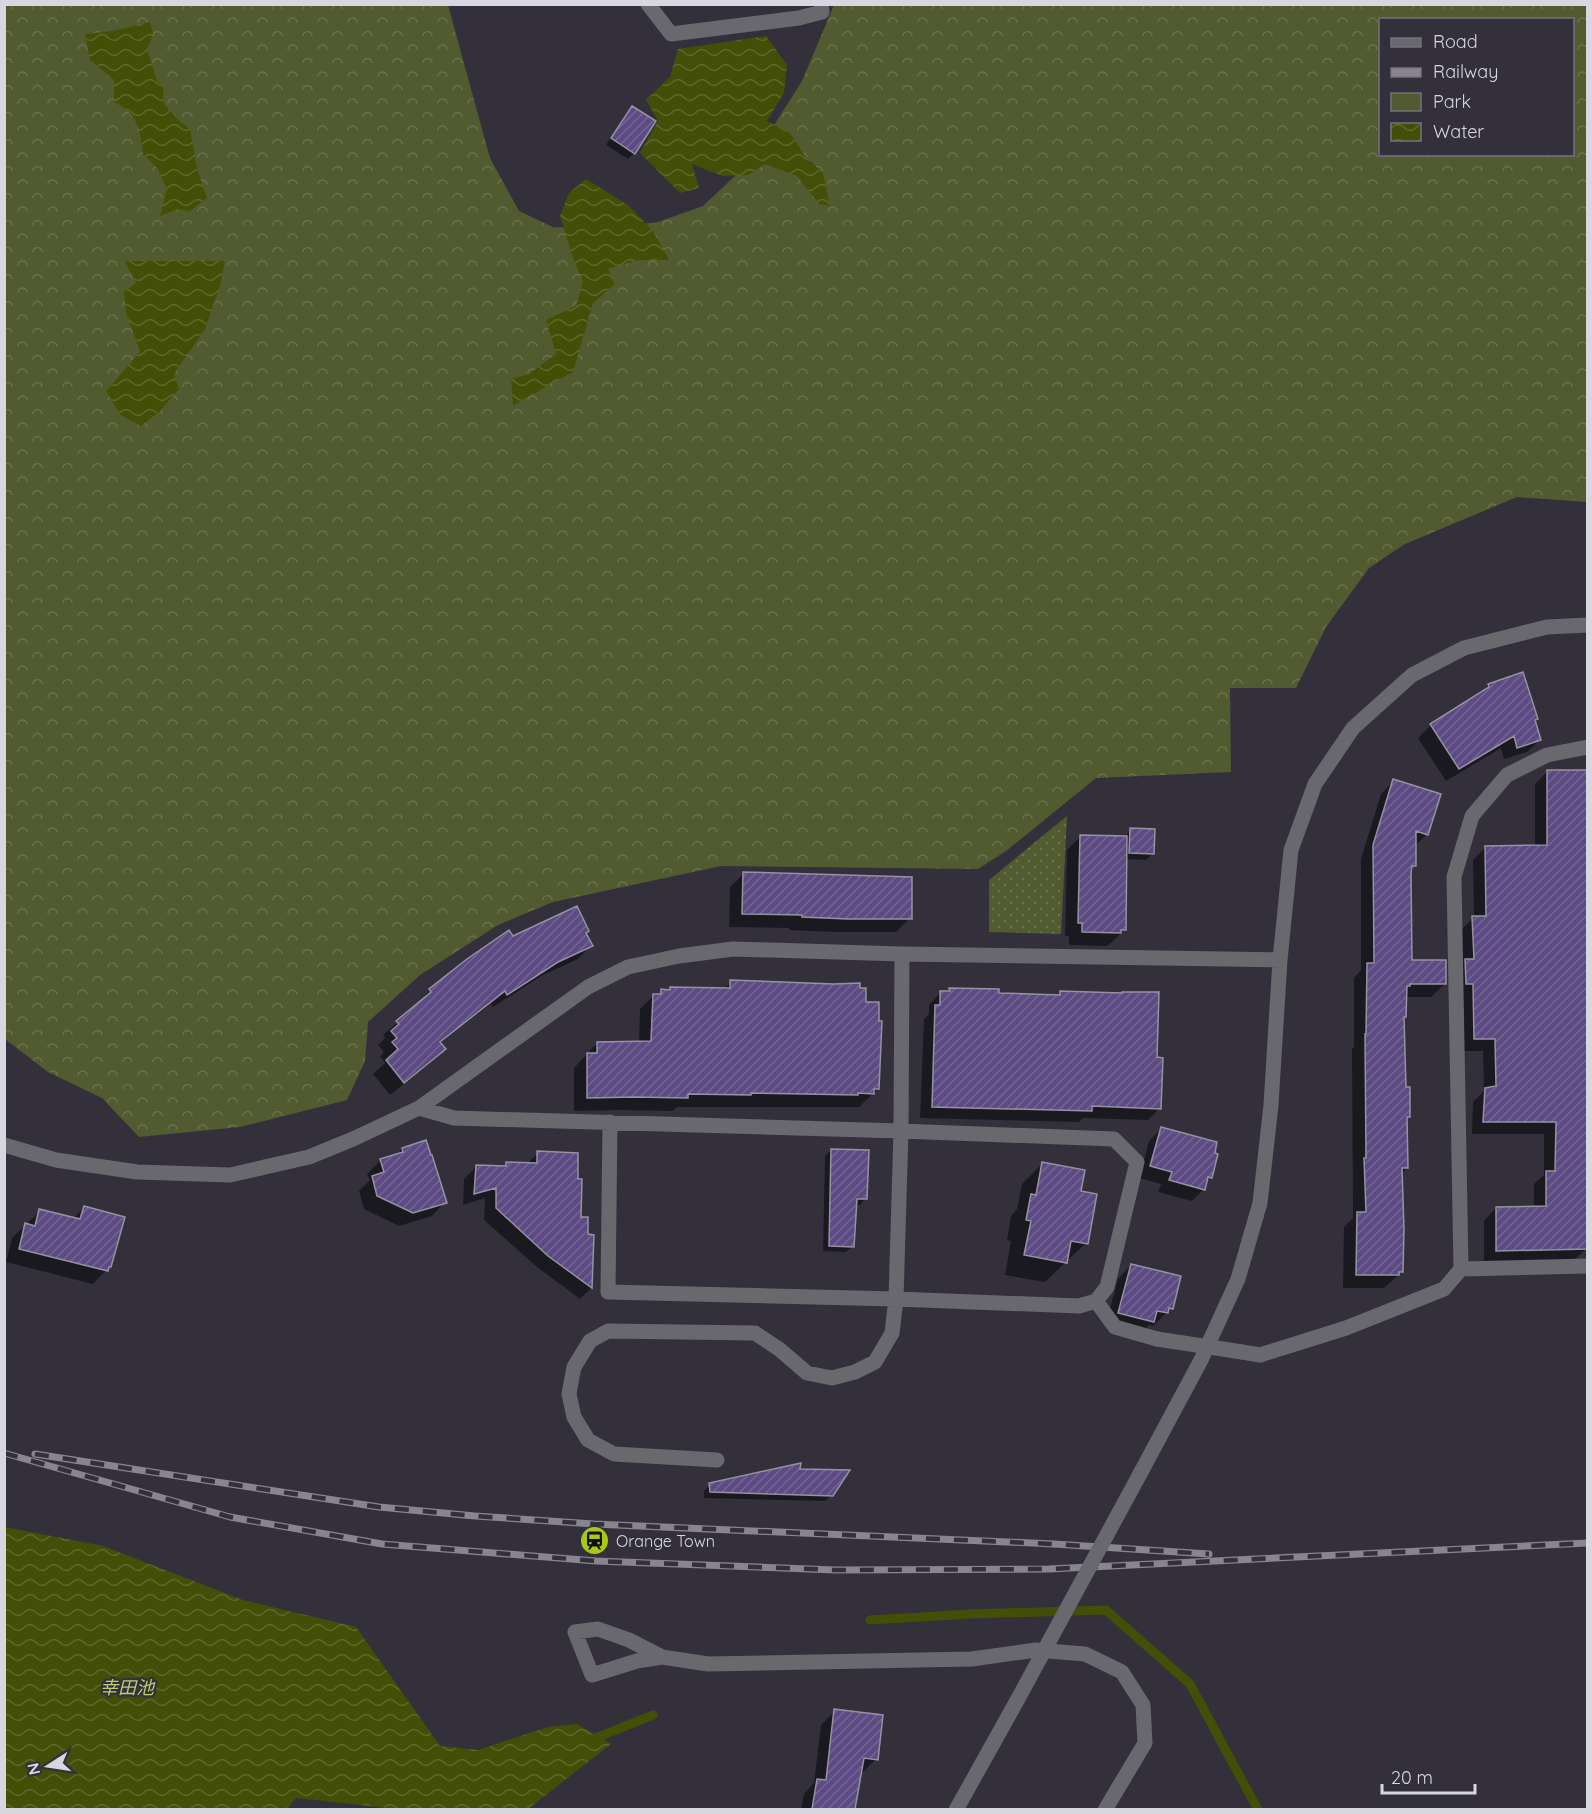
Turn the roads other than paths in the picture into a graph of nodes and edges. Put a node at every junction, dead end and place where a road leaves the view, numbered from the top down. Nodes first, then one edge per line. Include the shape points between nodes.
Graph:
1 (648, 4) edge
2 (821, 4) edge
3 (1587, 625) edge
4 (1587, 747) edge
5 (902, 954) junction
6 (1280, 960) junction
7 (419, 1108) junction
8 (610, 1122) junction
9 (901, 1131) junction
10 (4, 1145) edge
11 (1587, 1266) edge
12 (1461, 1269) junction
13 (896, 1299) junction
14 (1096, 1301) junction
15 (717, 1460) dead end
16 (662, 1657) junction
17 (956, 1809) edge
18 (1105, 1809) edge

1 - 2 street via 671,34 799,18 822,12
3 - 6 street via 1547,627 1464,648 1412,675 1353,728 1315,784 1291,850
4 - 12 street via 1547,755 1507,775 1472,816 1454,877
5 - 6 street
5 - 7 street via 733,949 628,967 588,987
5 - 9 street
6 - 17 street, bridge via 1260,1203 1238,1279 1201,1360
7 - 8 street via 454,1118
7 - 10 street via 309,1157 230,1175 137,1172 56,1160
8 - 9 street
8 - 13 street via 608,1292
9 - 13 street
9 - 14 street via 1114,1139 1137,1162 1107,1287
11 - 12 street
12 - 14 street, bridge via 1443,1289 1346,1328 1260,1355 1157,1339 1115,1327
13 - 14 street via 1079,1306
13 - 15 street via 892,1333 875,1362 832,1378 807,1373 755,1333 609,1331 590,1341 574,1367 569,1394 574,1417 588,1440 614,1454
16 - 16 street via 598,1629 575,1632 592,1675
16 - 18 street via 708,1664 972,1659 1036,1650 1085,1654 1122,1672 1143,1705 1145,1743

